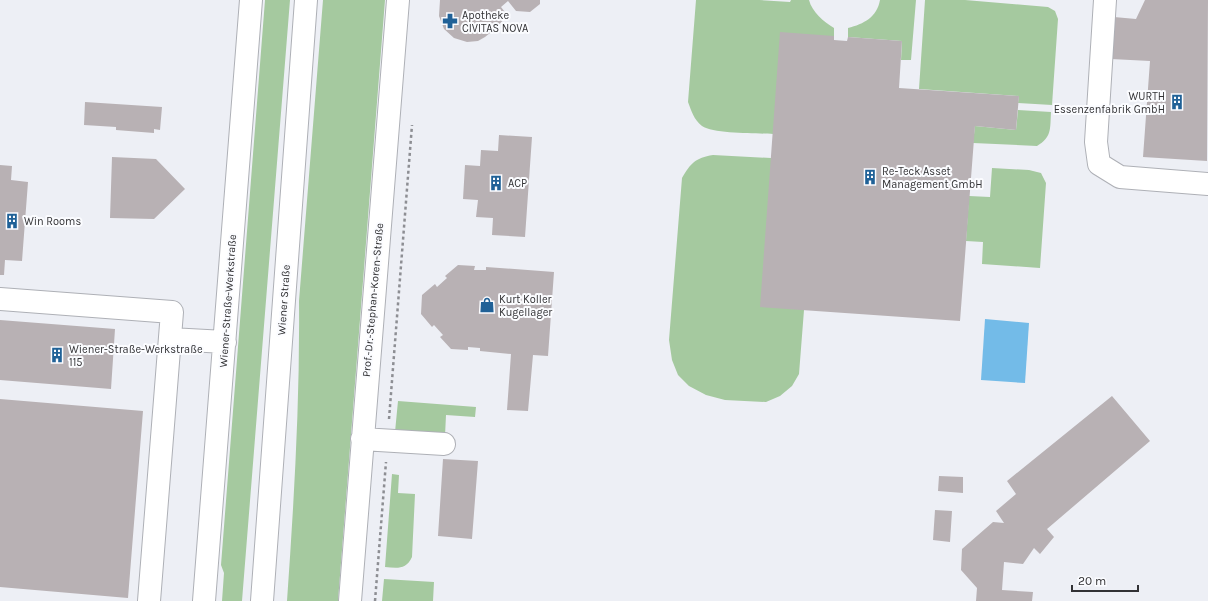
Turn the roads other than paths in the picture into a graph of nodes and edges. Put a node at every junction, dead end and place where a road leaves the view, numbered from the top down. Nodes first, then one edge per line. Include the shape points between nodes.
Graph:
1 (251, 0) edge
2 (306, 0) edge
3 (398, 0) edge
4 (1105, 0) edge
5 (1208, 184) edge
6 (0, 299) edge
7 (170, 338) junction
8 (224, 342) junction
9 (362, 439) junction
10 (444, 444) dead end
11 (149, 601) edge
12 (204, 601) edge
13 (262, 601) edge
14 (350, 601) edge

1 - 8 street, Wiener-Straße-Werkstraße
2 - 13 street, Wiener Straße
3 - 9 street, Prof.-Dr.-Stephan-Koren-Straße
4 - 5 street via 1096,142 1099,164 1120,177
6 - 7 street via 172,312
7 - 8 street
7 - 11 street
8 - 12 street, Wiener-Straße-Werkstraße
9 - 10 street
9 - 14 street, Prof.-Dr.-Stephan-Koren-Straße

